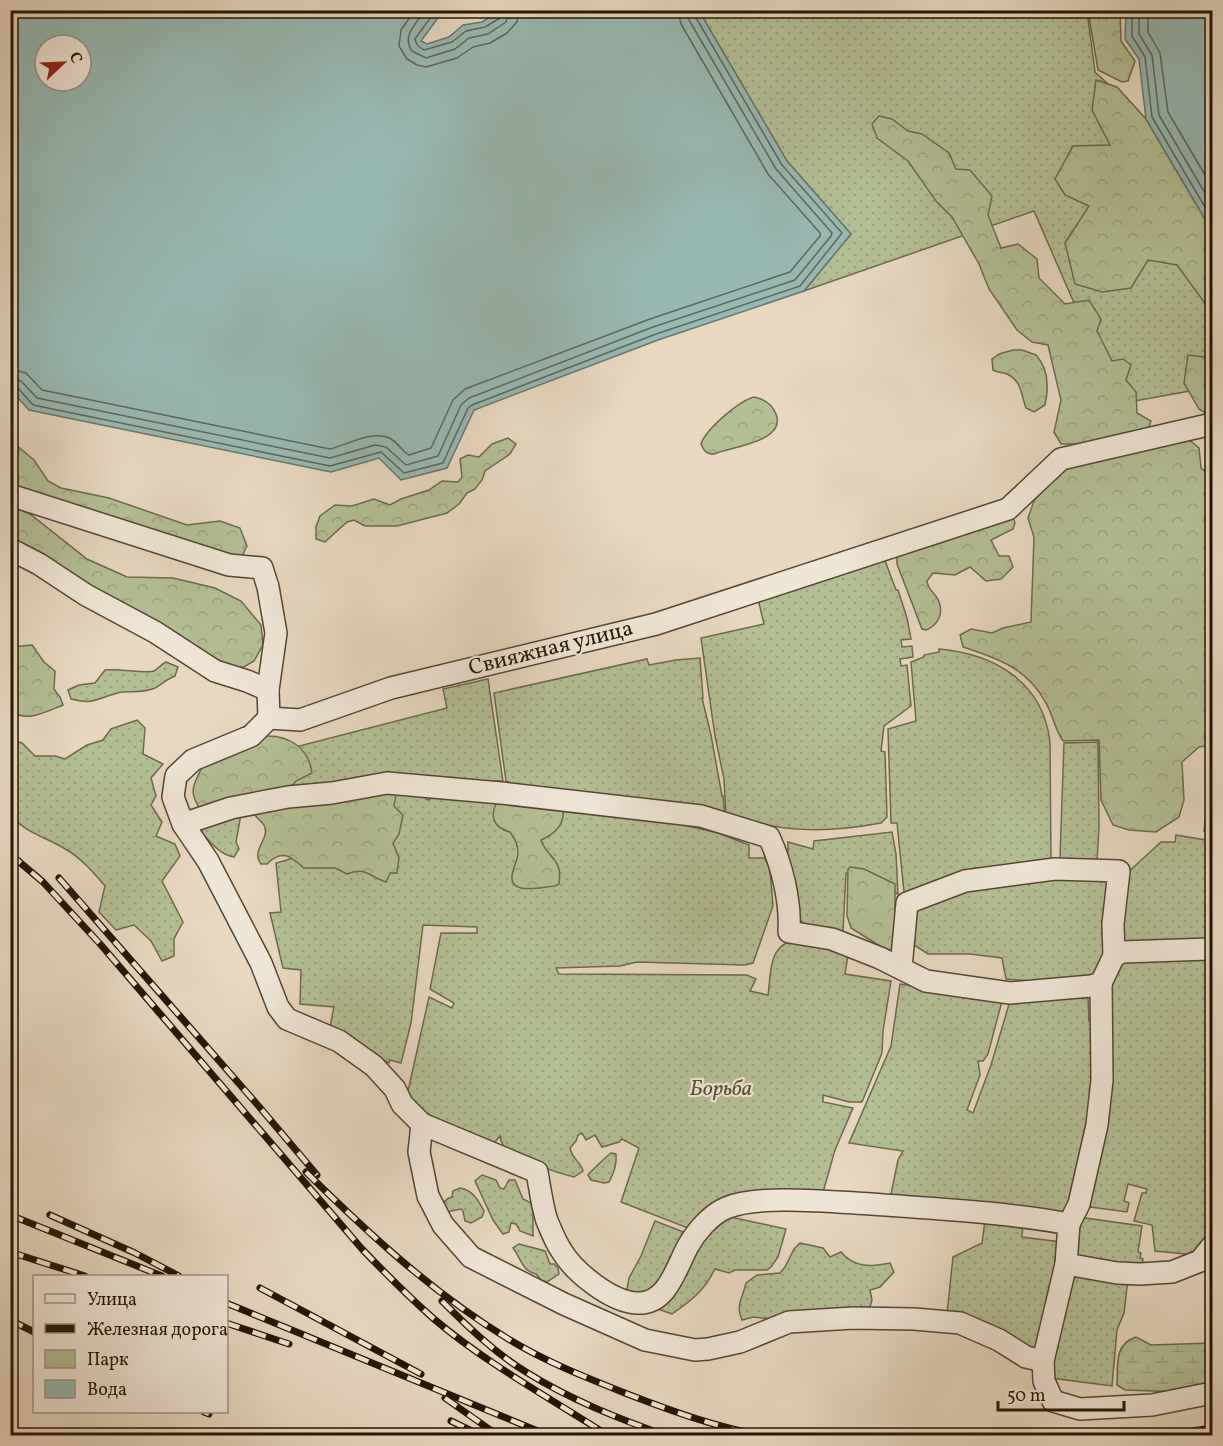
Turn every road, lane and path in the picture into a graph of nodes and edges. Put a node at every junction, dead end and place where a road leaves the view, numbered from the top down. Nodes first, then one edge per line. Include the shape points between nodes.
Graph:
1 (1212, 424) edge
2 (10, 495) edge
3 (10, 549) edge
4 (268, 690) junction
5 (269, 718) junction
6 (183, 824) junction
7 (1212, 947) edge
8 (1114, 956) junction
9 (901, 968) junction
10 (1101, 982) junction
11 (422, 1124) junction
12 (1070, 1224) junction
13 (1212, 1246) edge
14 (1066, 1264) junction
15 (1042, 1361) junction
16 (1212, 1393) edge

1 - 5 street, Свияжная улица via 1061,459 1008,509 656,624 391,688 300,720
2 - 4 street via 229,565 262,568 276,633
3 - 4 street via 215,671
4 - 5 street
5 - 6 street via 250,736 193,760 176,776 173,797
6 - 9 street via 265,801 387,783 701,816 769,837 782,875 789,932 832,939
6 - 11 street via 208,861 287,1019 339,1041 374,1066
7 - 8 street via 1128,950
8 - 9 street via 1119,871 1055,869 965,881 907,903
8 - 10 street
9 - 10 street via 926,981 1010,993
10 - 12 street via 1102,1080 1097,1125 1079,1204
11 - 12 street via 537,1172 546,1219 561,1251 599,1288 634,1303 660,1296 697,1233 716,1214 738,1204 817,1201 1004,1213
11 - 15 street via 419,1152 428,1196 443,1225 471,1257 645,1341 708,1349 740,1342 789,1322 914,1319 960,1323 1026,1357
12 - 14 street
13 - 14 street via 1200,1261 1172,1272 1117,1273
14 - 15 street
15 - 16 street via 1044,1381 1053,1401 1080,1409 1152,1406

